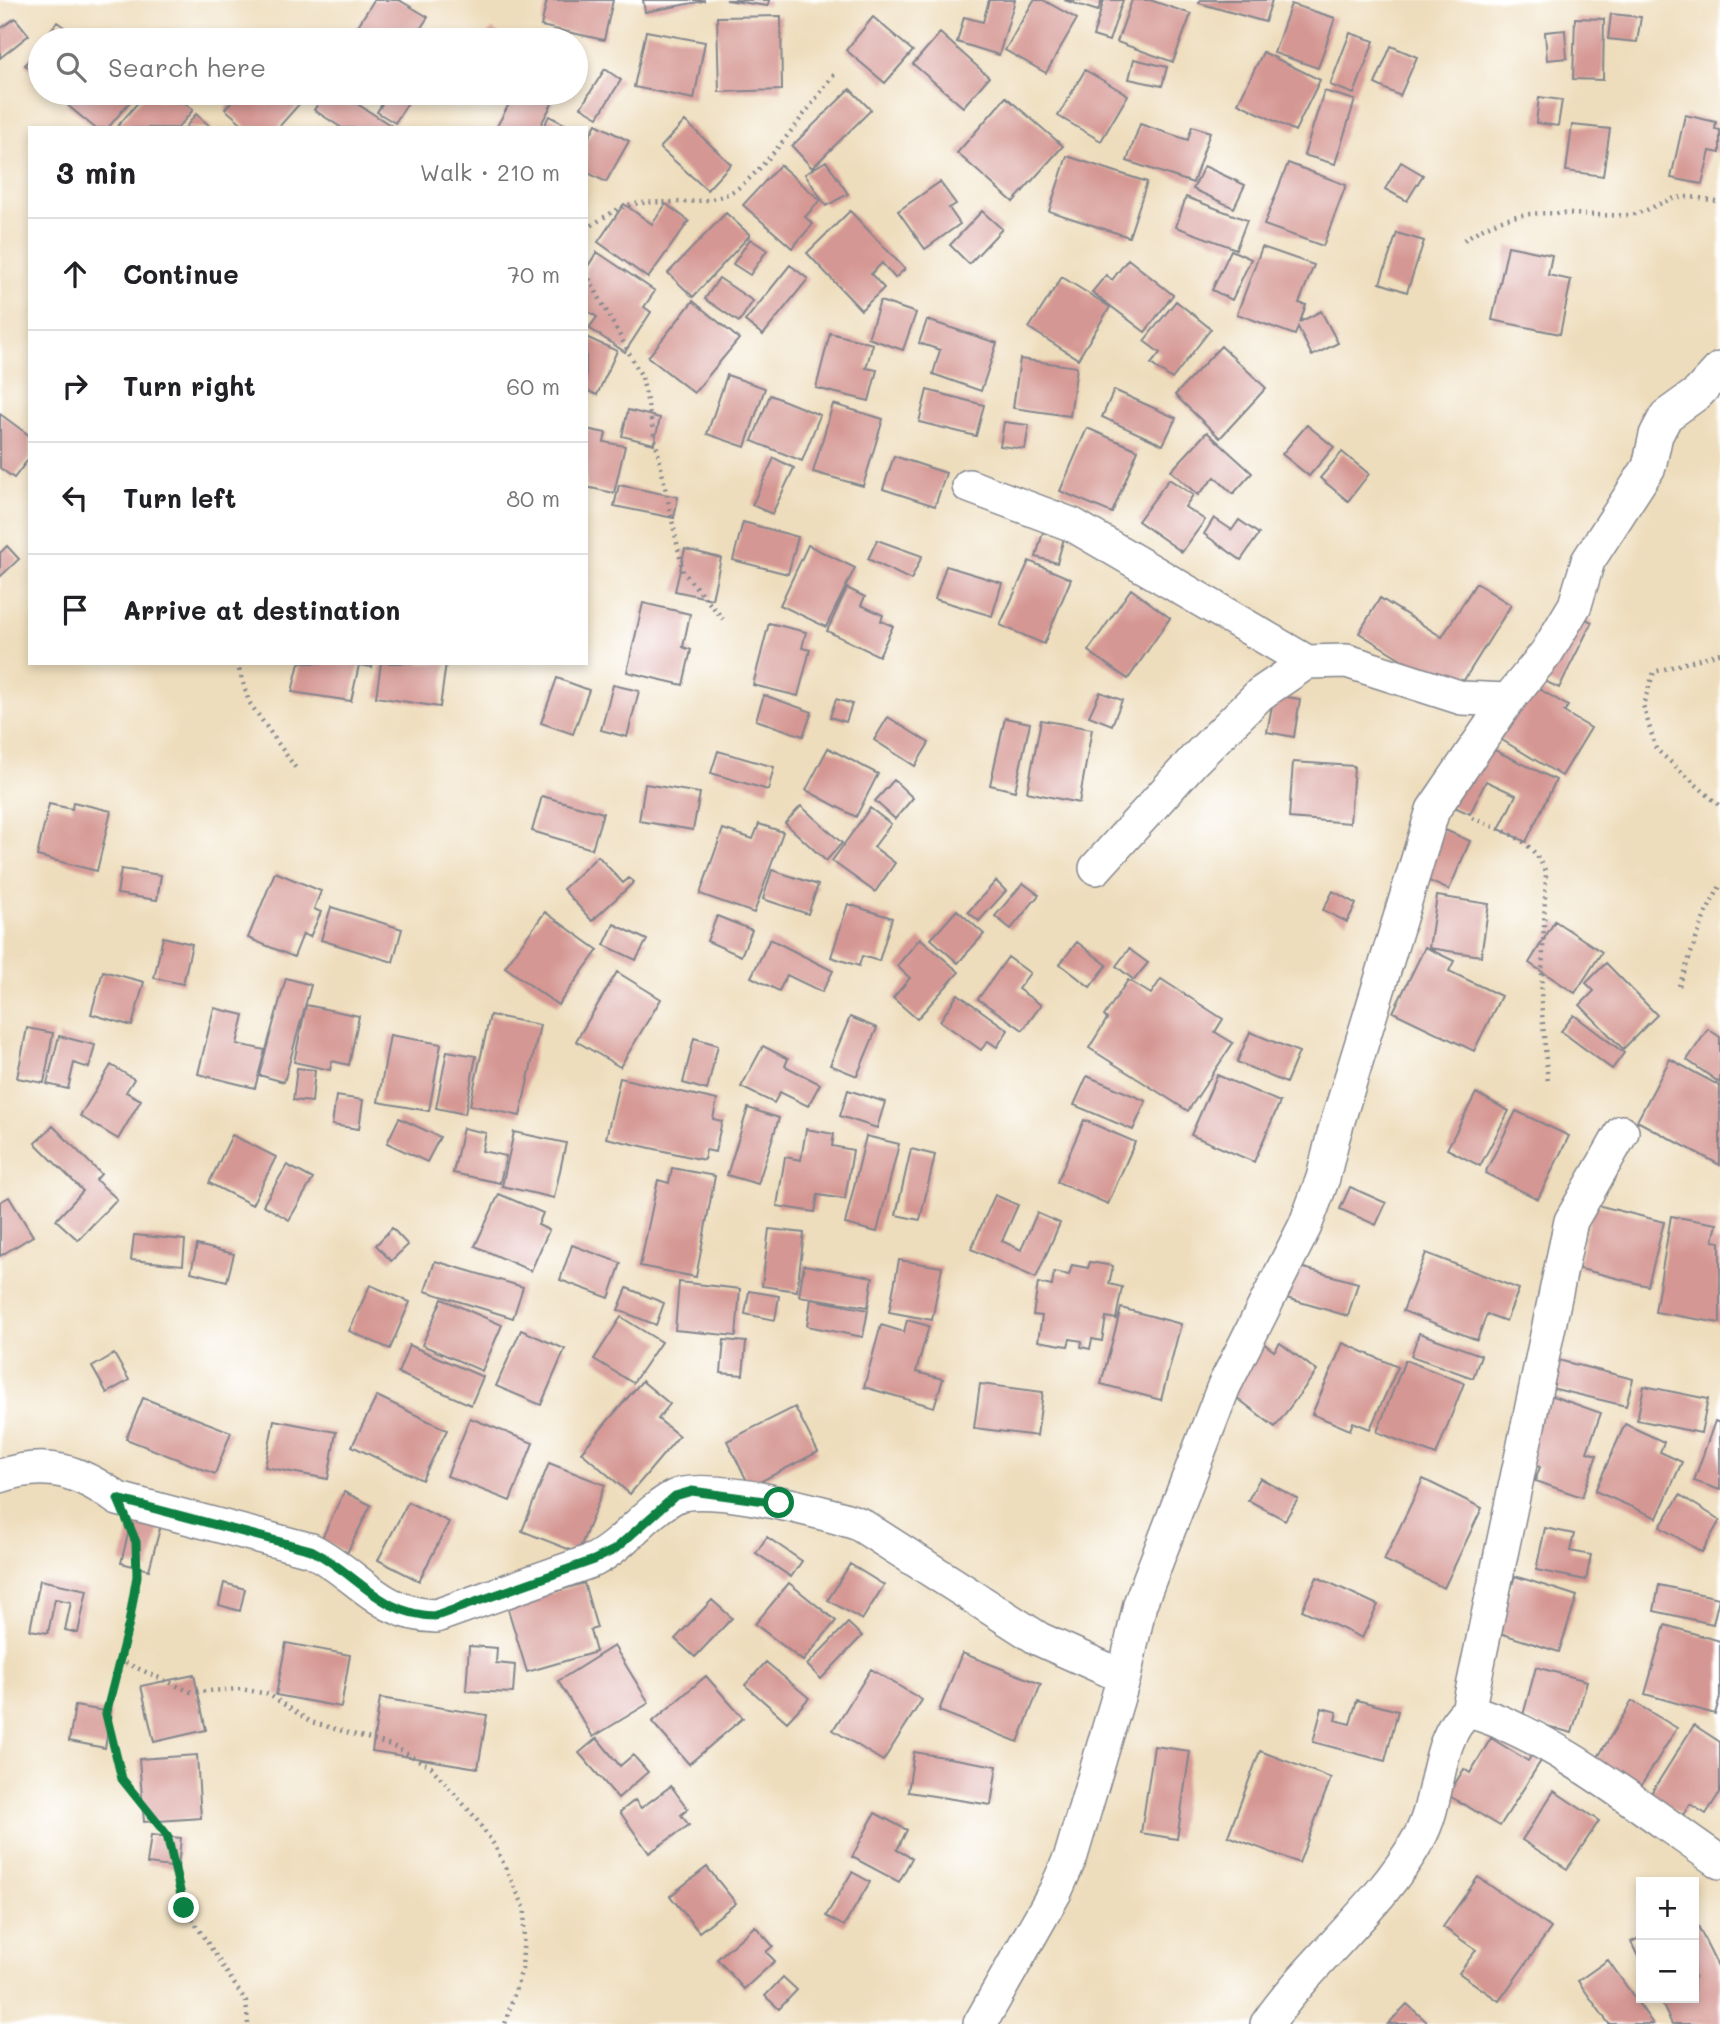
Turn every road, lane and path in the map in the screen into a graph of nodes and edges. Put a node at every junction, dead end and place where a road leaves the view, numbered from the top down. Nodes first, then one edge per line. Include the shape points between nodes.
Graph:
1 (837, 71) dead end
2 (1720, 202) edge
3 (588, 228) edge
4 (1464, 240) dead end
5 (588, 277) edge
6 (1720, 369) edge
7 (969, 486) dead end
8 (723, 619) dead end
9 (1720, 653) edge
10 (1307, 662) junction
11 (238, 665) edge
12 (1508, 701) junction
13 (297, 770) dead end
14 (1720, 806) edge
15 (1433, 810) junction
16 (1096, 867) dead end
17 (1720, 886) edge
18 (1679, 986) dead end
19 (1548, 1083) dead end
20 (1622, 1132) dead end
21 (0, 1476) edge
22 (118, 1499) junction
23 (120, 1660) junction
24 (1124, 1677) junction
25 (1468, 1711) junction
26 (1720, 1862) edge
27 (248, 2024) edge
28 (505, 2024) edge
29 (980, 2024) edge
30 (1267, 2024) edge

1 - 3 path via 734,191 695,201 633,204
2 - 4 path via 1674,198 1629,215 1525,213 1497,219
5 - 8 path via 642,377 683,572
6 - 12 street via 1667,416 1656,435 1649,467 1588,561 1575,605 1548,652
7 - 10 street via 1073,525
9 - 14 path via 1654,672 1643,705 1656,749
10 - 12 street via 1347,661 1462,698
10 - 16 street via 1260,694
11 - 13 path via 249,702
12 - 15 street
15 - 19 path via 1458,813 1517,836 1539,854 1546,873 1541,1001
15 - 24 street via 1323,1178 1305,1226 1224,1386 1140,1605
17 - 18 path
20 - 25 street via 1572,1221
21 - 22 street via 29,1469 71,1472 92,1480
22 - 23 path via 136,1542 137,1576
22 - 24 street via 311,1550 411,1616 436,1616 604,1555 675,1496 692,1491 779,1503 859,1524 1039,1639
23 - 27 path via 106,1714 122,1779 167,1835 184,1908 246,2002
23 - 28 path via 191,1692 241,1689 268,1694 311,1722 391,1745 430,1767 495,1846 525,1909 522,1969
24 - 29 street via 1071,1856
25 - 26 street via 1497,1720 1572,1761
25 - 30 street via 1454,1723 1419,1839 1391,1880

